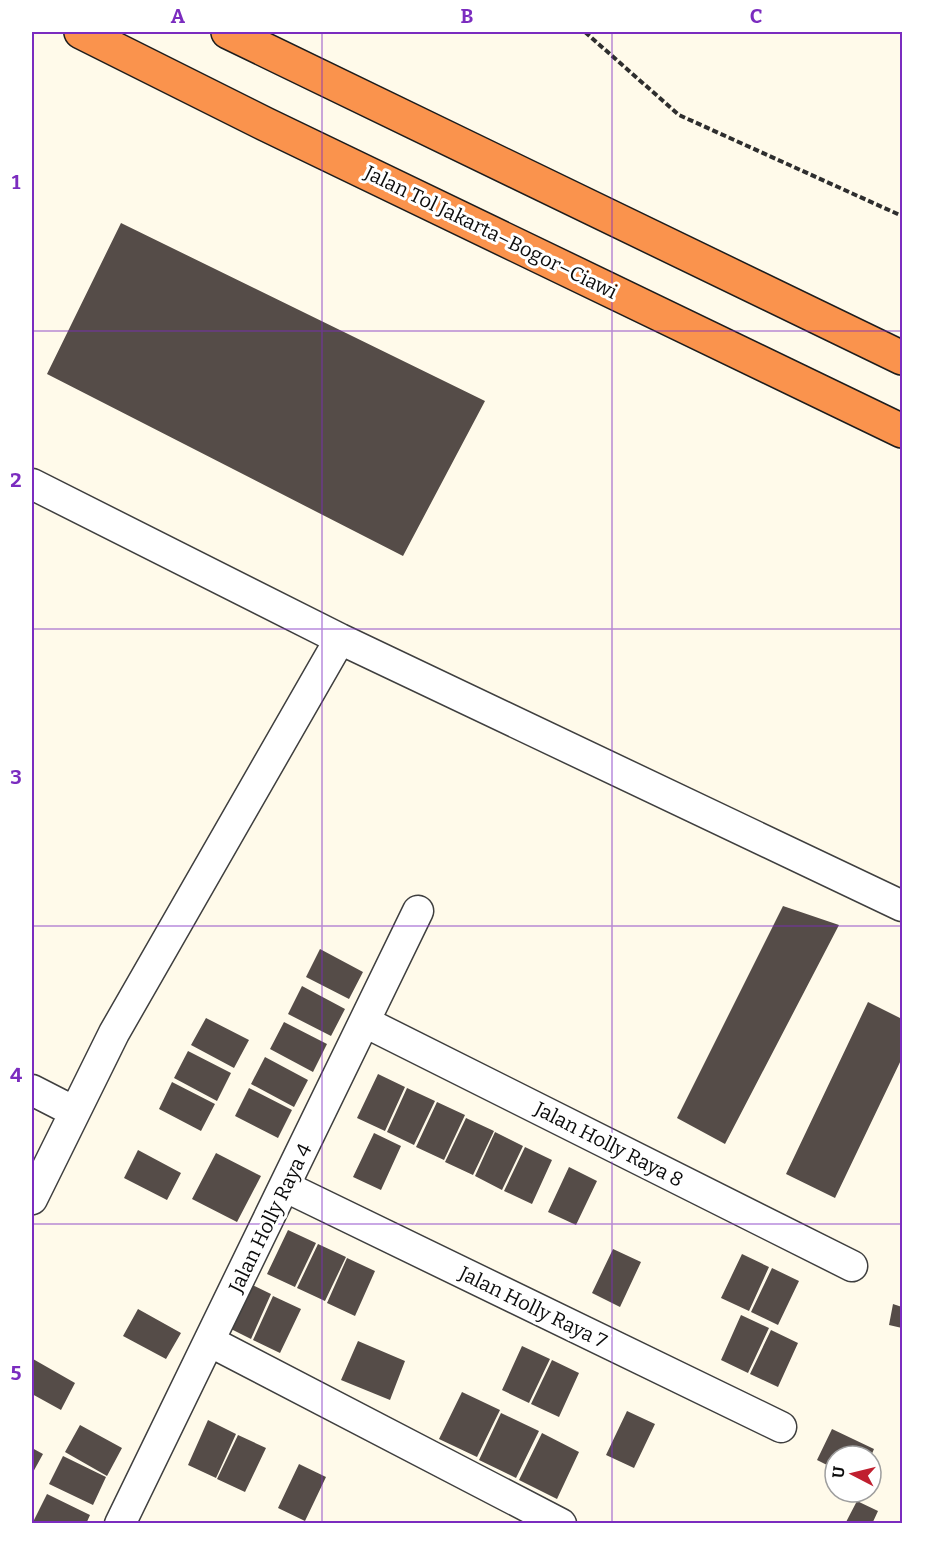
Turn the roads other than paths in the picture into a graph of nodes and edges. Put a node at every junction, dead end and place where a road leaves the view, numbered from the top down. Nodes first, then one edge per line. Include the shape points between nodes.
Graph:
1 (81, 32) edge
2 (228, 32) edge
3 (903, 358) edge
4 (903, 431) edge
5 (32, 484) edge
6 (340, 639) junction
7 (903, 906) edge
8 (418, 911) dead end
9 (365, 1022) junction
10 (32, 1090) edge
11 (73, 1111) junction
12 (286, 1187) junction
13 (32, 1199) edge
14 (852, 1266) dead end
15 (209, 1341) junction
16 (781, 1427) dead end
17 (120, 1524) edge
18 (561, 1524) edge

1 - 4 highway, Jalan Tol Jakarta–Bogor–Ciawi
2 - 3 highway
5 - 6 street
6 - 7 street
6 - 11 street
8 - 9 street, Jalan Holly Raya 4
9 - 12 street, Jalan Holly Raya 4
9 - 14 street, Jalan Holly Raya 8
10 - 11 street
11 - 13 street
12 - 15 street, Jalan Holly Raya 4
12 - 16 street, Jalan Holly Raya 7
15 - 17 street, Jalan Holly Raya 4
15 - 18 street

